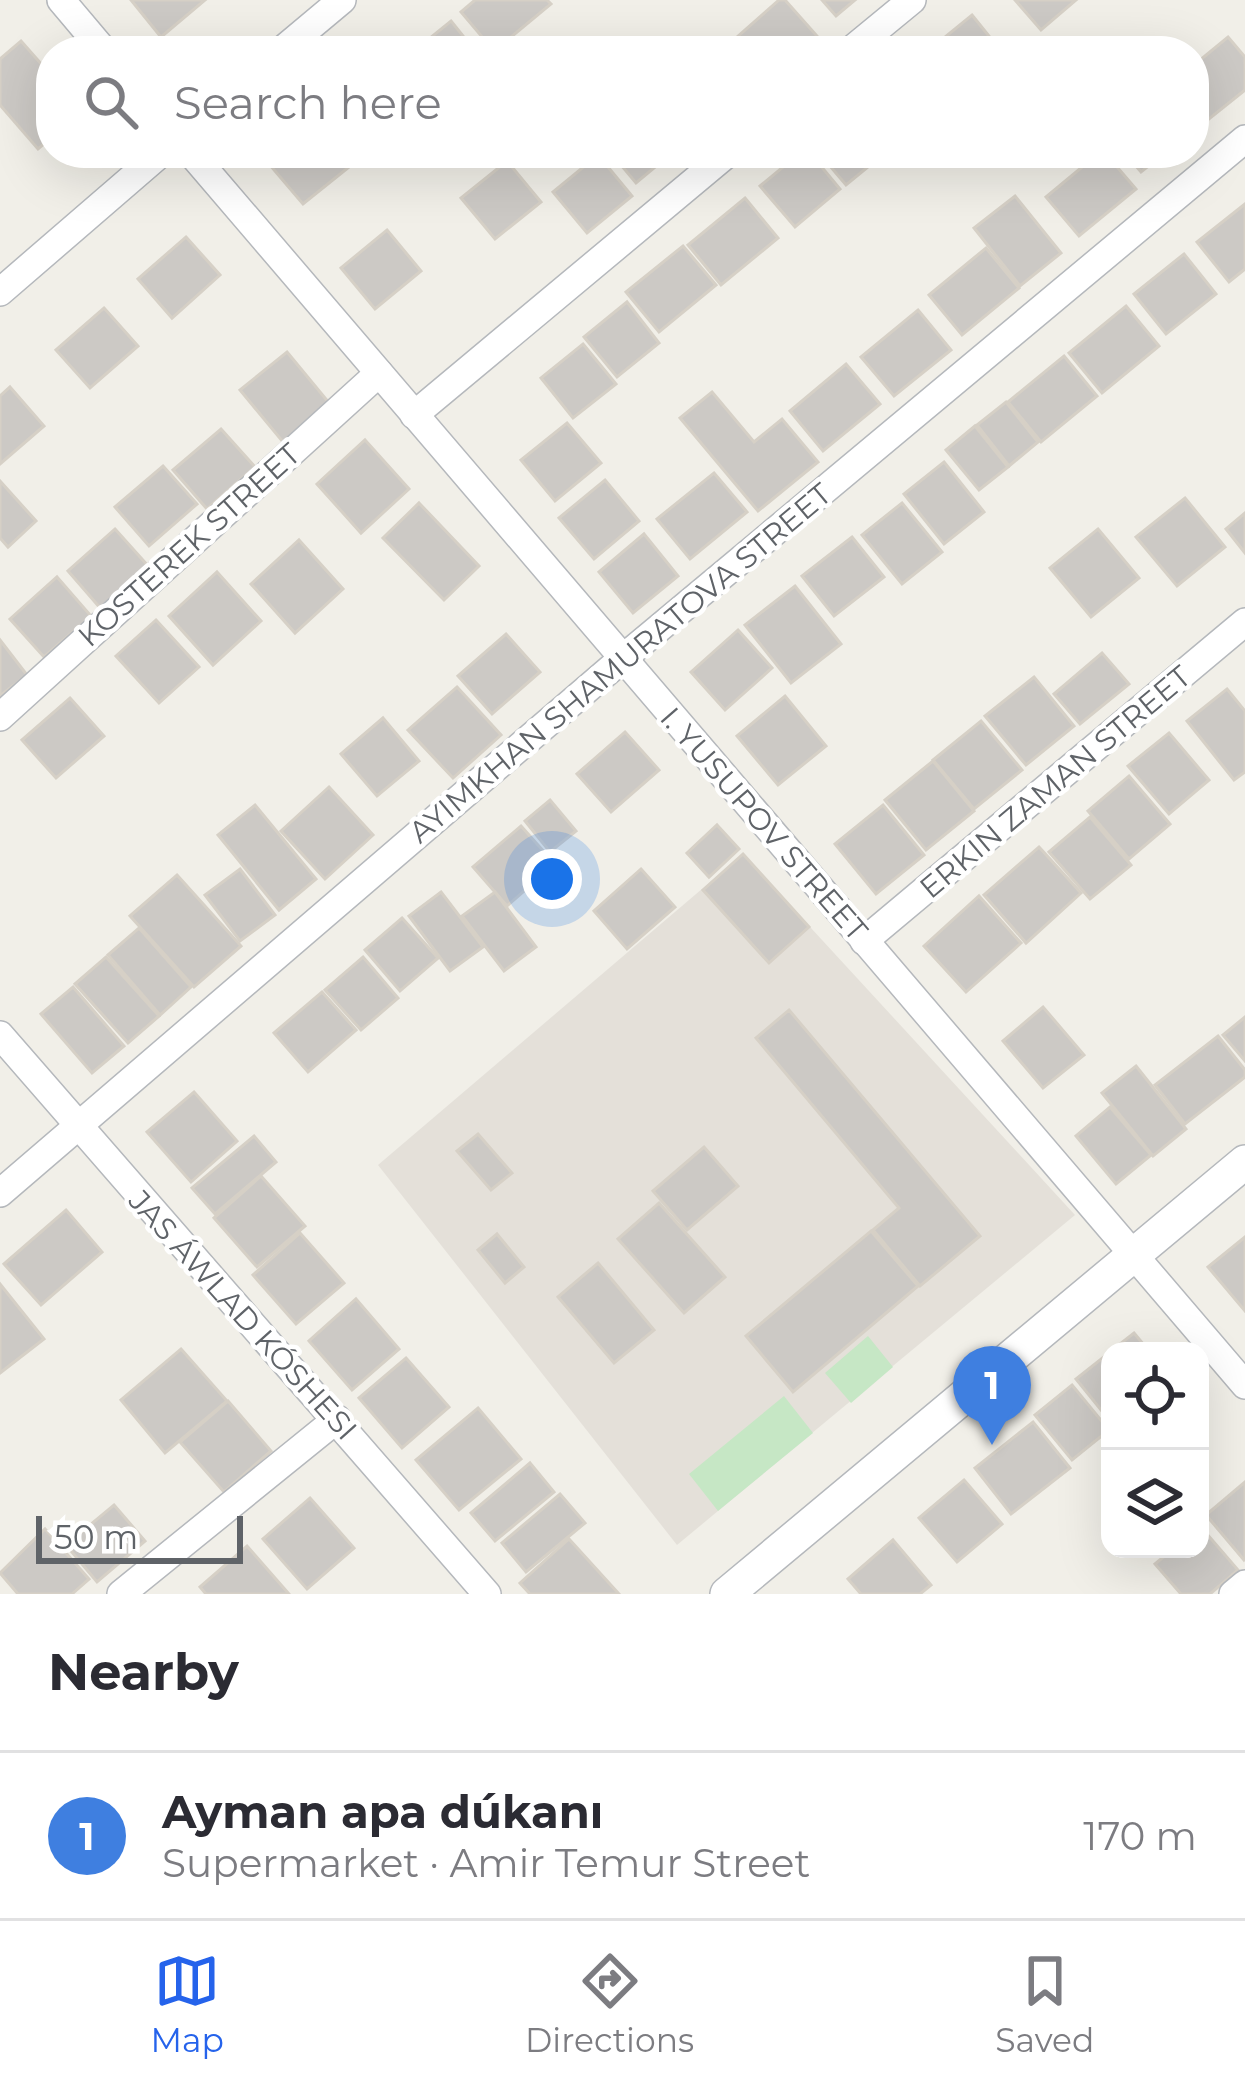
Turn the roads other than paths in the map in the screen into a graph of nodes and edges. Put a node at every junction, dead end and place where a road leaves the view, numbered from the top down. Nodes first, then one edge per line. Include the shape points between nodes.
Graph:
1 (61, 0) edge
2 (342, 0) edge
3 (912, 0) edge
4 (91, 36) edge
5 (299, 36) edge
6 (868, 36) edge
7 (1245, 139) edge
8 (144, 168) edge
9 (204, 168) edge
10 (710, 168) edge
11 (0, 292) edge
12 (379, 373) junction
13 (414, 415) junction
14 (1245, 622) edge
15 (622, 659) junction
16 (0, 717) edge
17 (864, 941) junction
18 (0, 1036) edge
19 (76, 1127) junction
20 (1245, 1162) edge
21 (0, 1193) edge
22 (1136, 1253) junction
23 (1245, 1384) edge
24 (337, 1419) junction
25 (1245, 1584) edge
26 (121, 1594) edge
27 (487, 1594) edge
28 (727, 1594) edge
29 (1233, 1594) edge

1 - 4 street
2 - 5 street
3 - 6 street
7 - 15 street, AYIMKHAN SHAMURATOVA STREET
8 - 11 street
9 - 12 street, I. YUSUPOV STREET
10 - 13 street
12 - 13 street, I. YUSUPOV STREET
12 - 16 street, KOSTEREK STREET
13 - 15 street, I. YUSUPOV STREET
14 - 17 street, ERKIN ZAMAN STREET
15 - 17 street, I. YUSUPOV STREET
15 - 19 street, AYIMKHAN SHAMURATOVA STREET
17 - 22 street, I. YUSUPOV STREET
18 - 19 street, JAS ÁWLAD KÓSHESI
19 - 21 street, AYIMKHAN SHAMURATOVA STREET
19 - 24 street, JAS ÁWLAD KÓSHESI
20 - 22 street
22 - 23 street, I. YUSUPOV STREET
22 - 28 street
24 - 26 street
24 - 27 street, JAS ÁWLAD KÓSHESI
25 - 29 street

